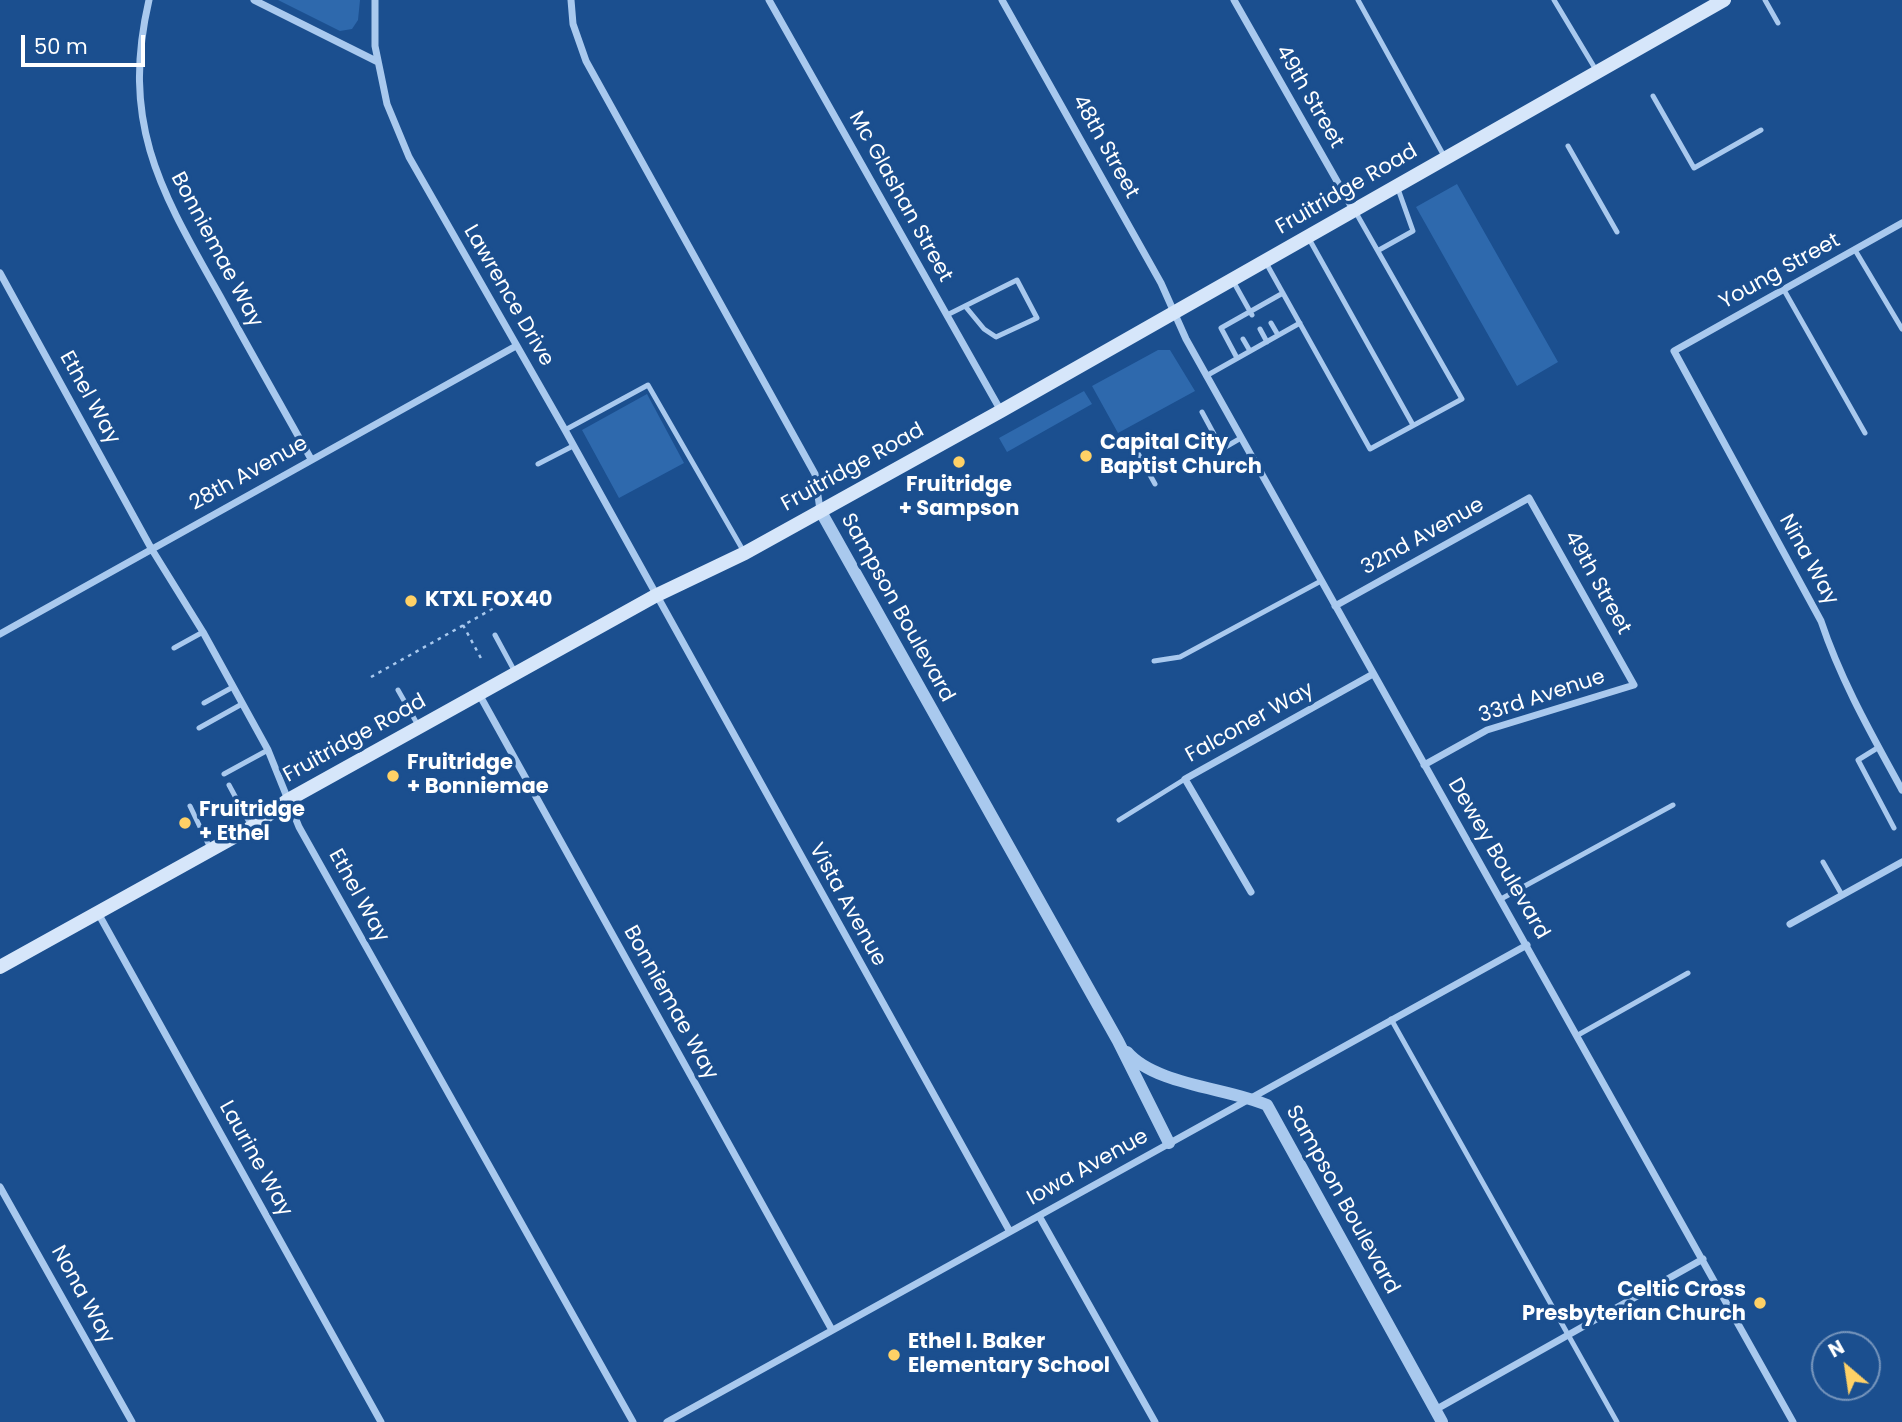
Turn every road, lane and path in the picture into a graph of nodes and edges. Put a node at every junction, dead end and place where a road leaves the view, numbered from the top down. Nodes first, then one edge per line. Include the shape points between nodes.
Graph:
1 (149, 0) edge
2 (254, 0) edge
3 (374, 0) edge
4 (571, 0) edge
5 (769, 0) edge
6 (1002, 0) edge
7 (1234, 0) edge
8 (1358, 0) edge
9 (1554, 0) edge
10 (1765, 0) edge
11 (1722, 1) edge
12 (1779, 23) dead end
13 (378, 62) junction
14 (1597, 72) junction
15 (1653, 96) dead end
16 (1760, 130) dead end
17 (1568, 146) dead end
18 (1446, 158) junction
19 (1397, 186) junction
20 (1354, 211) junction
21 (1902, 223) edge
22 (1617, 232) dead end
23 (1308, 237) junction
24 (1379, 250) junction
25 (1855, 250) junction
26 (1265, 261) junction
27 (0, 273) edge
28 (1232, 280) junction
29 (1784, 290) junction
30 (1283, 293) junction
31 (965, 306) junction
32 (1174, 312) junction
33 (1251, 314) junction
34 (947, 316) junction
35 (1271, 323) dead end
36 (1300, 323) junction
37 (1902, 329) edge
38 (1260, 330) dead end
39 (1278, 335) junction
40 (1243, 339) dead end
41 (1267, 342) junction
42 (516, 346) junction
43 (1250, 351) junction
44 (1674, 351) joint
45 (1237, 358) junction
46 (1206, 376) junction
47 (1001, 411) junction
48 (1202, 412) dead end
49 (1413, 425) junction
50 (565, 430) junction
51 (1865, 433) dead end
52 (1241, 438) junction
53 (573, 446) junction
54 (1135, 448) dead end
55 (311, 459) junction
56 (538, 464) dead end
57 (1155, 484) dead end
58 (1529, 498) joint
59 (820, 510) junction
60 (151, 548) junction
61 (745, 553) junction
62 (1321, 581) junction
63 (655, 596) junction
64 (503, 603) dead end
65 (1335, 606) junction
66 (463, 625) junction
67 (203, 632) junction
68 (0, 634) edge
69 (495, 635) dead end
70 (174, 648) dead end
71 (1154, 661) dead end
72 (483, 662) dead end
73 (516, 673) junction
74 (1373, 674) junction
75 (371, 677) dead end
76 (1634, 685) joint
77 (233, 687) junction
78 (398, 690) dead end
79 (479, 694) junction
80 (204, 703) dead end
81 (242, 704) junction
82 (419, 727) junction
83 (199, 728) dead end
84 (1879, 747) junction
85 (268, 750) junction
86 (1424, 765) junction
87 (224, 774) dead end
88 (1185, 779) junction
89 (229, 785) dead end
90 (1902, 790) edge
91 (288, 800) junction
92 (1673, 805) dead end
93 (190, 806) dead end
94 (1119, 820) dead end
95 (252, 827) junction
96 (1894, 828) dead end
97 (211, 850) junction
98 (1823, 862) dead end
99 (1902, 862) edge
100 (1251, 892) dead end
101 (1842, 895) junction
102 (1501, 899) junction
103 (98, 913) junction
104 (1790, 924) dead end
105 (1527, 945) junction
106 (0, 967) edge
107 (1688, 973) dead end
108 (1391, 1019) junction
109 (1578, 1035) junction
110 (1118, 1041) junction
111 (1252, 1098) junction
112 (1169, 1143) junction
113 (0, 1187) edge
114 (1040, 1216) junction
115 (1009, 1230) junction
116 (1703, 1259) junction
117 (832, 1330) junction
118 (1567, 1335) junction
119 (1435, 1410) junction
120 (132, 1422) edge
121 (381, 1422) edge
122 (633, 1422) edge
123 (667, 1422) edge
124 (1155, 1422) edge
125 (1442, 1422) edge
126 (1616, 1422) edge
127 (1793, 1422) edge

1 - 55 street, Bonniemae Way via 140,46 139,92 151,161 175,216
2 - 13 street
3 - 13 street, Lawrence Drive
4 - 59 street, Sampson Boulevard via 573,24 586,61 815,474
5 - 34 street, Mc Glashan Street
6 - 32 street, 48th Street
7 - 20 street, 49th Street
8 - 18 lane
9 - 14 lane
10 - 12 lane
11 - 14 main road, Fruitridge Road
13 - 42 street, Lawrence Drive via 400,138
14 - 18 main road, Fruitridge Road
15 - 16 lane via 1693,168
17 - 22 lane
18 - 19 main road, Fruitridge Road
19 - 20 main road, Fruitridge Road
19 - 24 lane via 1413,231
20 - 23 main road, Fruitridge Road
20 - 24 lane
21 - 25 street, Young Street
23 - 26 main road, Fruitridge Road
23 - 49 lane
24 - 49 lane via 1462,399
25 - 29 street, Young Street
25 - 37 lane
26 - 28 main road, Fruitridge Road
26 - 30 lane
27 - 60 street, Ethel Way
28 - 32 main road, Fruitridge Road
28 - 33 lane
29 - 44 street, Young Street
29 - 51 lane
30 - 33 lane
30 - 36 lane
31 - 31 lane via 1017,280 1037,318 996,337
31 - 34 lane
32 - 46 street, Dewey Boulevard
32 - 47 main road, Fruitridge Road
33 - 45 lane via 1221,328
34 - 47 street, Mc Glashan Street
35 - 39 lane
36 - 39 lane
36 - 49 lane via 1370,449
38 - 41 lane
39 - 41 lane
40 - 43 lane
41 - 43 lane
42 - 50 street, Lawrence Drive
42 - 55 street, 28th Avenue
43 - 45 lane
44 - 84 street, Nina Way via 1821,621 1852,697
45 - 46 lane
46 - 52 street, Dewey Boulevard
47 - 59 main road, Fruitridge Road
48 - 52 lane via 1222,449
50 - 53 street, Lawrence Drive
50 - 61 lane via 649,385
52 - 62 street, Dewey Boulevard
53 - 56 lane
53 - 63 street, Lawrence Drive
54 - 57 lane
55 - 60 street, 28th Avenue
58 - 65 street, 32nd Avenue
58 - 76 street, 49th Street
59 - 61 main road, Fruitridge Road
59 - 110 street, Sampson Boulevard
60 - 67 street, Ethel Way
60 - 68 street, 28th Avenue
61 - 63 main road, Fruitridge Road
62 - 65 street, Dewey Boulevard
62 - 71 lane via 1180,657
63 - 73 main road, Fruitridge Road
63 - 115 street, Vista Avenue
64 - 66 path
65 - 74 street, Dewey Boulevard
66 - 72 path
66 - 75 path
67 - 70 lane
67 - 77 street, Ethel Way
69 - 73 lane
73 - 79 main road, Fruitridge Road
74 - 86 street, Dewey Boulevard
74 - 88 street, Falconer Way
76 - 86 street, 33rd Avenue via 1487,730
77 - 80 lane
77 - 81 street, Ethel Way
78 - 82 lane
79 - 82 main road, Fruitridge Road
79 - 117 street, Bonniemae Way
81 - 83 lane
81 - 85 street, Ethel Way
82 - 91 main road, Fruitridge Road
84 - 90 street, Nina Way
84 - 96 lane via 1858,760
85 - 87 lane
85 - 91 street, Ethel Way
86 - 102 street, Dewey Boulevard
88 - 94 lane
88 - 100 street, Falconer Way
89 - 95 lane
91 - 95 main road, Fruitridge Road
91 - 122 street, Ethel Way
92 - 102 lane
93 - 97 lane
95 - 97 main road, Fruitridge Road
97 - 103 main road, Fruitridge Road
98 - 101 lane
99 - 101 street
101 - 104 street
102 - 105 street, Dewey Boulevard
103 - 106 main road, Fruitridge Road
103 - 121 street, Laurine Way
105 - 108 street, Iowa Avenue
105 - 109 street, Dewey Boulevard
107 - 109 lane
108 - 111 street, Iowa Avenue
108 - 118 lane
109 - 116 street, Dewey Boulevard
110 - 111 street, Sampson Boulevard via 1135,1061 1168,1076
110 - 112 street, Sampson Boulevard
111 - 112 street, Iowa Avenue
111 - 119 street, Sampson Boulevard via 1267,1105
112 - 114 street, Iowa Avenue
113 - 120 street, Nona Way
114 - 115 street, Iowa Avenue
114 - 124 street
115 - 117 street, Iowa Avenue
116 - 118 street
116 - 127 street, Dewey Boulevard
117 - 123 street, Iowa Avenue
118 - 119 street
118 - 126 lane
119 - 125 street, Sampson Boulevard

